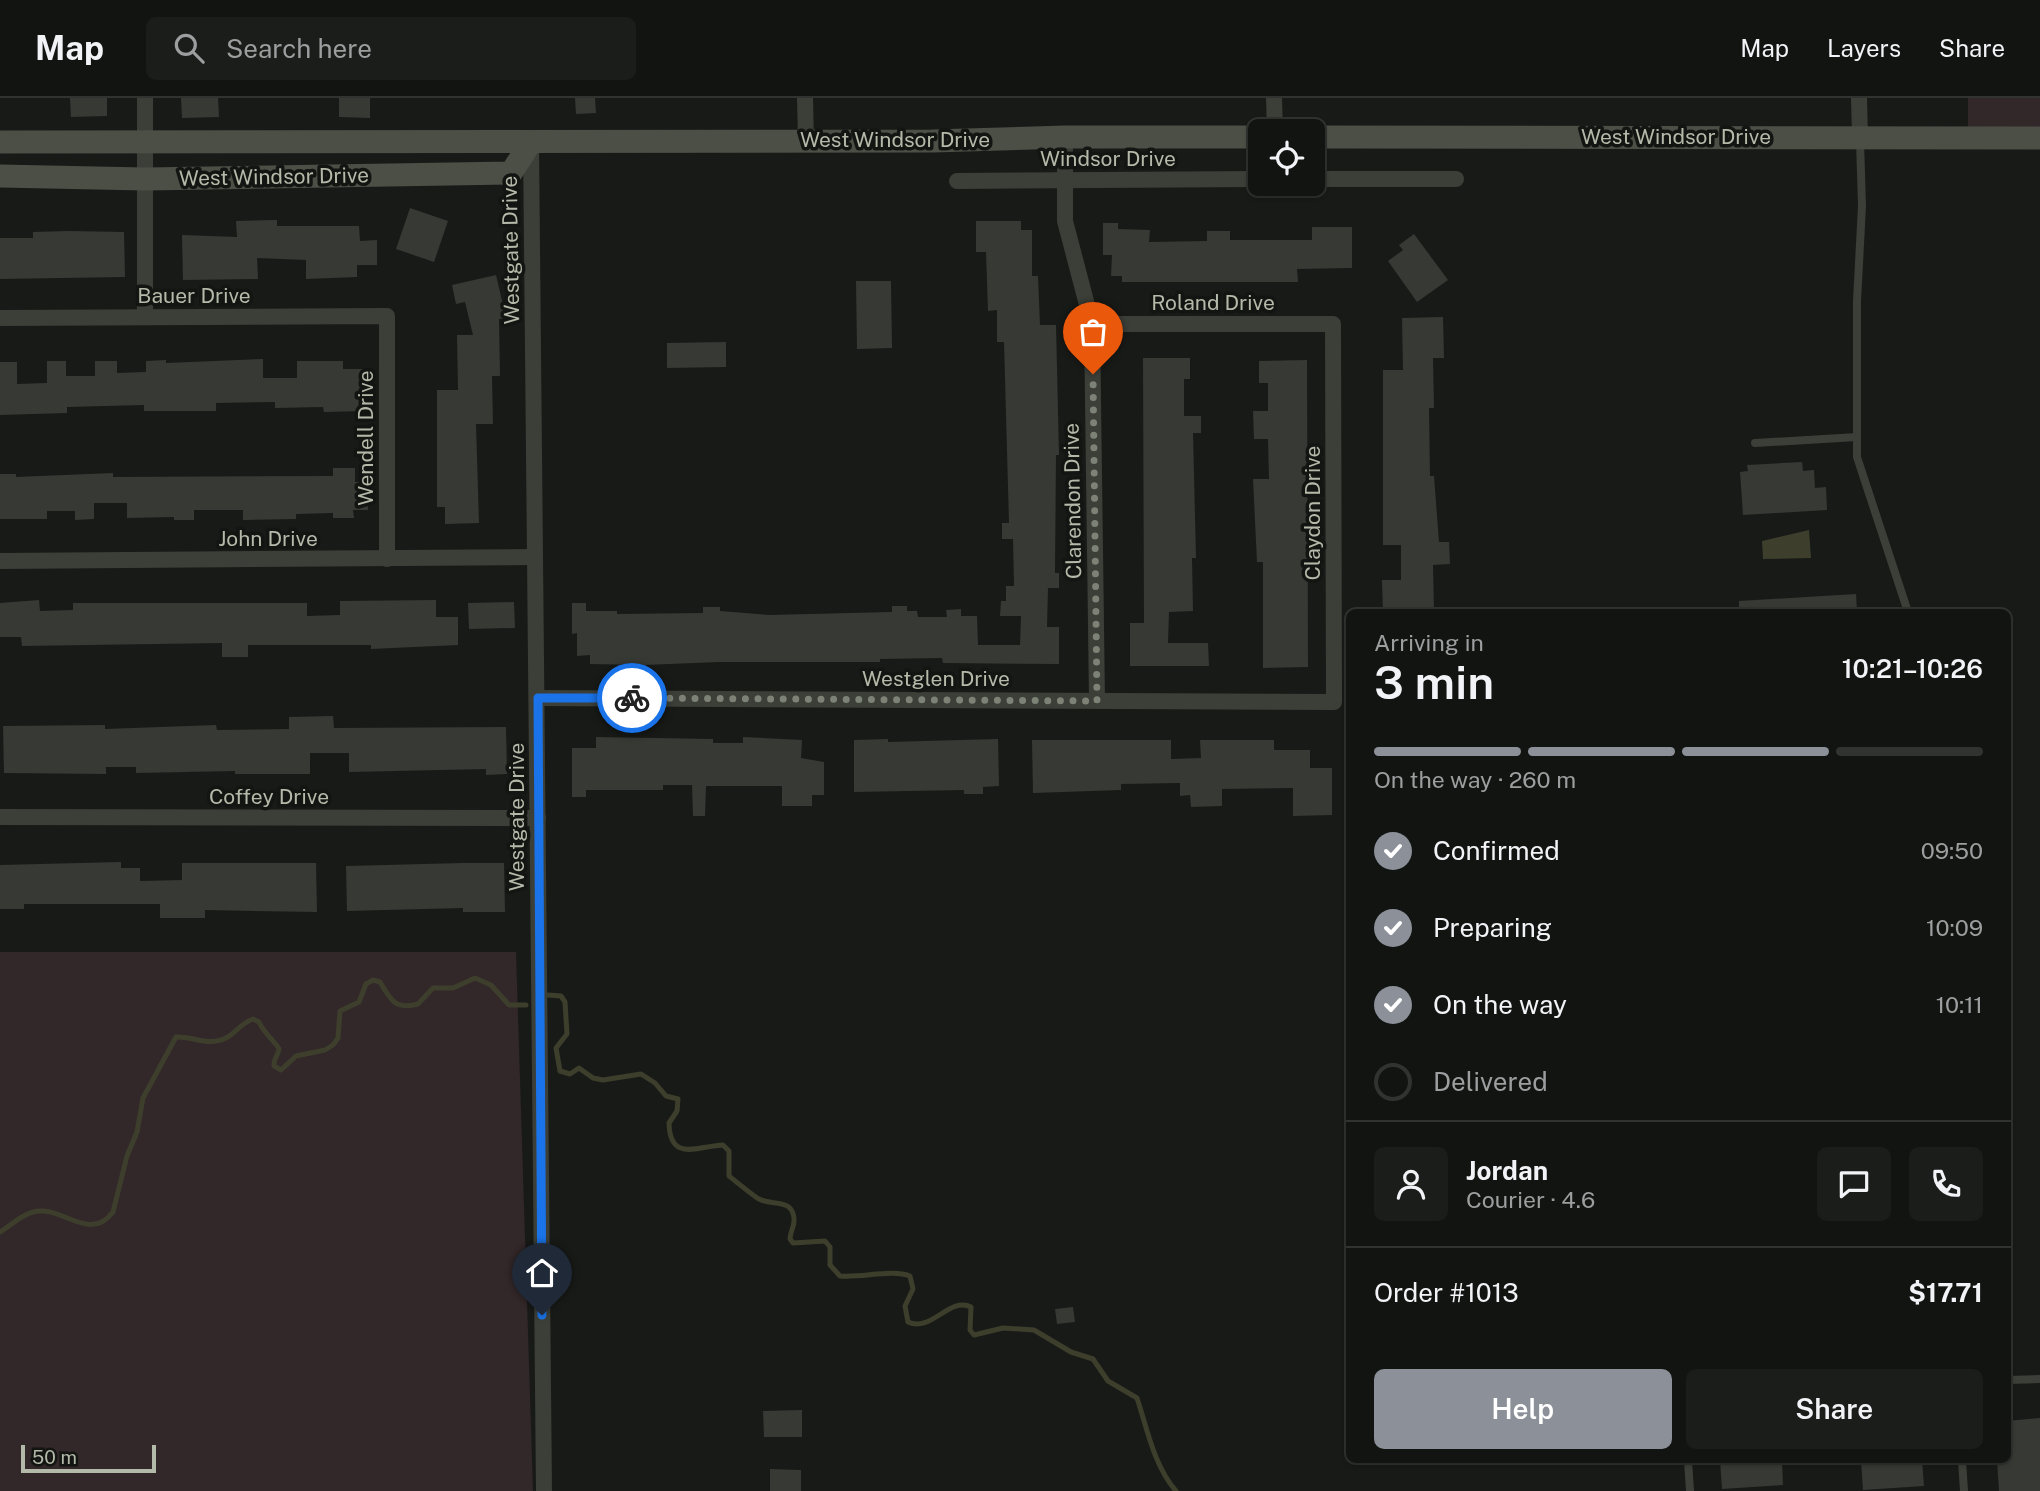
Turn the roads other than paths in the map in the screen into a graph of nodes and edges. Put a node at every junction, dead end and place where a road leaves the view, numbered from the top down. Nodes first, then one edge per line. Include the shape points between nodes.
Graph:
1 (145, 98) edge
2 (805, 98) edge
3 (1274, 98) edge
4 (1859, 98) edge
5 (1275, 119) edge
6 (1248, 136) edge
7 (1325, 136) edge
8 (1860, 136) junction
9 (1065, 137) junction
10 (2040, 138) edge
11 (806, 141) junction
12 (0, 142) edge
13 (531, 142) junction
14 (145, 143) junction
15 (0, 176) edge
16 (145, 179) junction
17 (1248, 179) edge
18 (1325, 179) edge
19 (1456, 179) dead end
20 (1065, 180) junction
21 (957, 181) dead end
22 (387, 316) joint
23 (145, 317) junction
24 (0, 318) edge
25 (1092, 324) junction
26 (1333, 324) joint
27 (1857, 437) junction
28 (1755, 443) dead end
29 (536, 557) junction
30 (387, 559) junction
31 (0, 561) edge
32 (1907, 609) edge
33 (538, 698) junction
34 (1097, 701) junction
35 (1334, 702) joint
36 (0, 817) edge
37 (537, 818) junction
38 (2040, 1379) edge
39 (2011, 1380) edge
40 (1688, 1463) edge
41 (1962, 1463) edge
42 (544, 1491) edge
43 (1689, 1491) edge
44 (1964, 1491) edge

1 - 14 street
2 - 11 street
3 - 5 street
4 - 8 street
6 - 9 street, West Windsor Drive
7 - 8 street, West Windsor Drive
8 - 10 street, West Windsor Drive
8 - 27 lane
9 - 11 street, West Windsor Drive
9 - 20 street, Clarendon Drive
11 - 13 street, West Windsor Drive
12 - 14 street, West Windsor Drive
13 - 14 street, West Windsor Drive
13 - 16 street, West Windsor Drive via 511,173
13 - 29 street, Westgate Drive
14 - 16 street
15 - 16 street, West Windsor Drive
16 - 23 street
17 - 20 street, Windsor Drive
18 - 19 street
20 - 21 street, Windsor Drive
20 - 25 street, Clarendon Drive via 1065,221
22 - 23 street, Bauer Drive
22 - 30 street, Wendell Drive
23 - 24 street, Bauer Drive
25 - 26 street, Roland Drive
25 - 34 street, Clarendon Drive
26 - 35 street, Claydon Drive
27 - 28 lane
27 - 32 lane via 1857,457
29 - 30 street, John Drive
29 - 33 street, Westgate Drive
30 - 31 street, John Drive
33 - 34 street, Westglen Drive
33 - 37 street, Westgate Drive
34 - 35 street, Westglen Drive
36 - 37 street, Coffey Drive
37 - 42 street, Westgate Drive
38 - 39 lane
40 - 43 lane
41 - 44 lane

